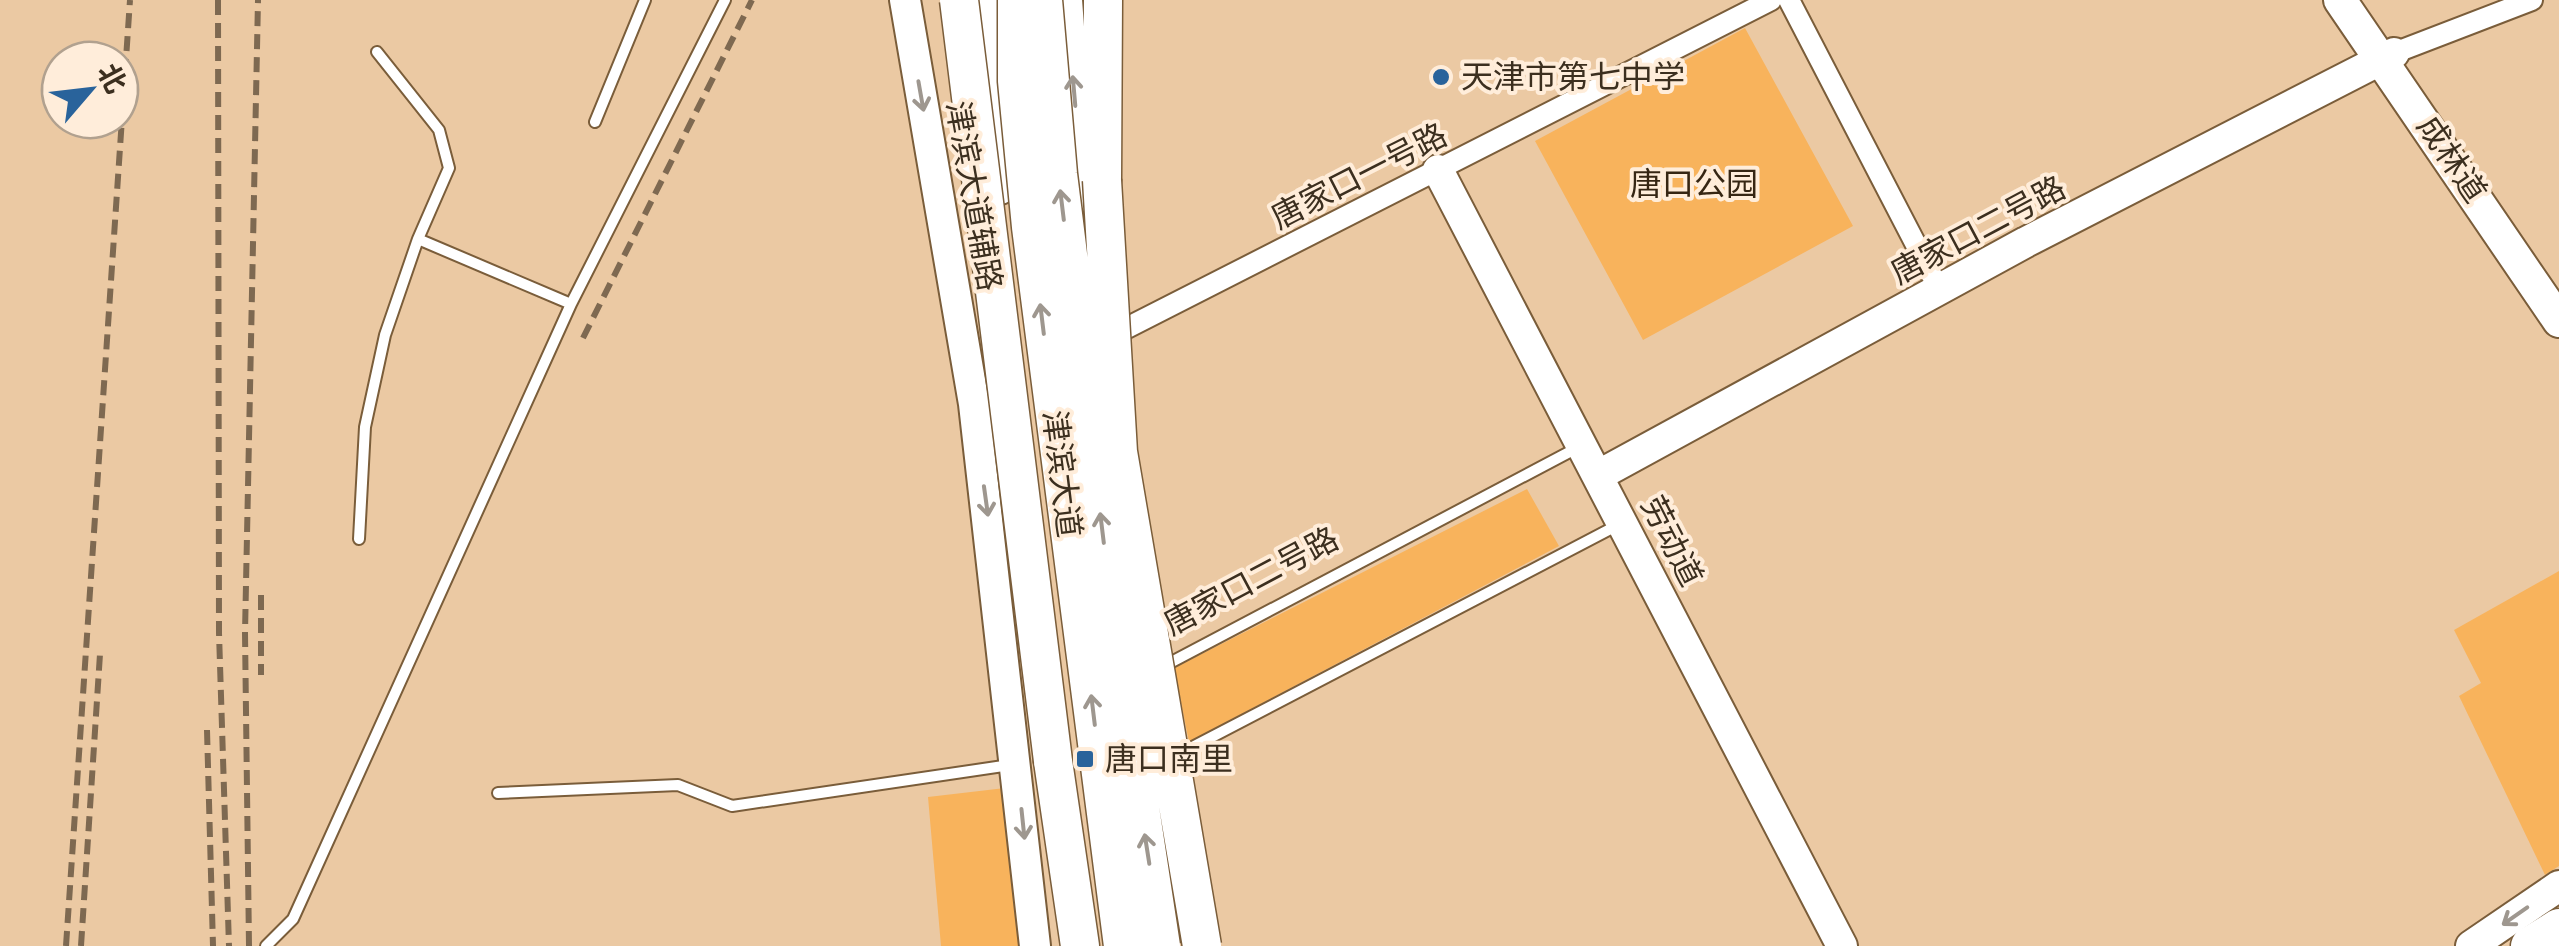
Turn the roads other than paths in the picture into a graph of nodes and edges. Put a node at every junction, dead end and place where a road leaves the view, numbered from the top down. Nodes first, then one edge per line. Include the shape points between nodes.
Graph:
1 (645, 0) edge
2 (725, 0) edge
3 (905, 0) edge
4 (956, 0) edge
5 (986, 0) edge
6 (1017, 0) edge
7 (1043, 0) edge
8 (1067, 0) edge
9 (1103, 0) edge
10 (1772, 0) edge
11 (1789, 0) edge
12 (2340, 0) edge
13 (2356, 0) edge
14 (2532, 0) edge
15 (377, 52) dead end
16 (2389, 56) junction
17 (978, 68) junction
18 (595, 122) dead end
19 (1438, 170) junction
20 (418, 239) junction
21 (1940, 290) junction
22 (2559, 300) edge
23 (571, 304) junction
24 (2559, 321) edge
25 (1114, 334) junction
26 (1020, 382) junction
27 (974, 404) junction
28 (1582, 445) junction
29 (1599, 476) junction
30 (1623, 522) junction
31 (359, 539) dead end
32 (1164, 666) junction
33 (1181, 753) junction
34 (1035, 762) junction
35 (498, 793) dead end
36 (2559, 886) edge
37 (2559, 928) edge
38 (266, 946) edge
39 (1036, 946) edge
40 (1064, 946) edge
41 (1080, 946) edge
42 (1094, 946) edge
43 (1122, 946) edge
44 (1161, 946) edge
45 (1202, 946) edge
46 (1220, 946) edge
47 (1842, 946) edge
48 (2471, 946) edge
49 (2530, 946) edge

1 - 18 lane
2 - 23 lane
3 -> 27 street, 津滨大道辅路
4 - 17 highway, bridge
5 - 17 street, 津滨大道
43 -> 6 highway, 津滨大道, bridge via 1031,227 1016,81
44 -> 7 highway, bridge via 1060,193
25 -> 8 street via 1076,122
9 - 45 highway, bridge via 1102,180 1118,452
10 - 19 street, 唐家口一号路
11 - 21 street
12 - 16 main road, 成林道
13 - 16 main road, 成林道
14 - 16 street
15 - 20 lane via 438,130 449,168
16 - 21 street, 唐家口二号路
16 - 22 main road, 成林道
16 - 24 main road, 成林道
17 - 26 street
17 - 34 highway, 津滨大道, bridge
19 - 25 street, 唐家口一号路
19 - 28 street, 劳动道
20 - 23 lane
20 - 31 lane via 385,334 365,427
21 - 29 street, 唐家口二号路
23 - 38 lane via 293,920
25 - 26 street, 唐家口一号路
25 - 32 street
26 - 27 street, 唐家口一号路
26 - 42 street
27 -> 34 street, 津滨大道辅路
28 - 29 street, 劳动道
28 - 32 lane, 唐家口二号路
29 - 30 street, 劳动道
30 - 33 lane
30 - 47 street, 劳动道
32 - 33 street
33 - 46 street
34 - 35 lane via 732,806 678,785
34 -> 39 street, 津滨大道辅路
34 - 40 highway
34 - 41 highway, 津滨大道
36 -> 48 street
37 - 49 highway

